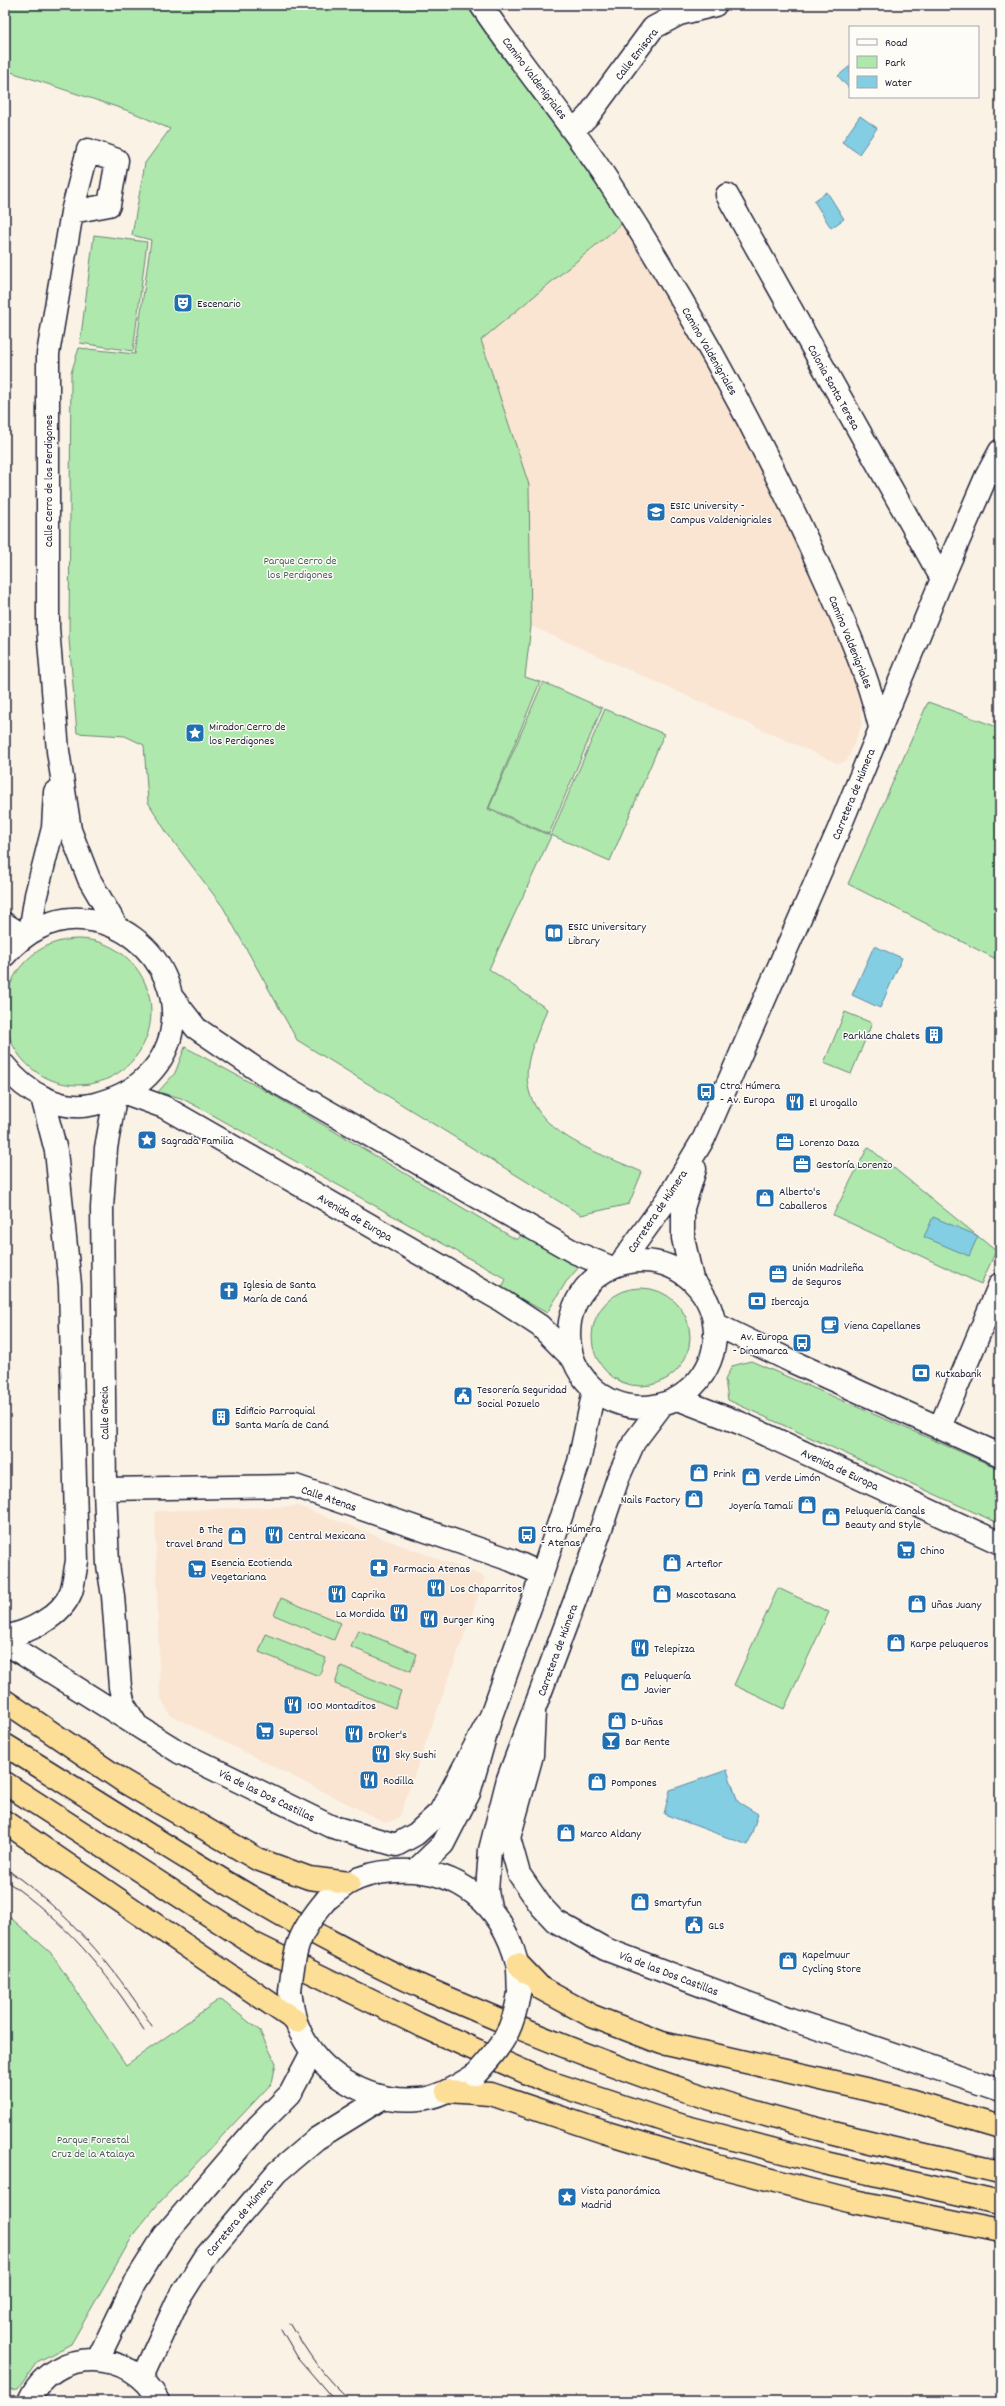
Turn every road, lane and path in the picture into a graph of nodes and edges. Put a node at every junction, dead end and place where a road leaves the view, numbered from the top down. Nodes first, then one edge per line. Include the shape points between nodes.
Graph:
1 (481, 5) edge
2 (716, 5) edge
3 (676, 9) edge
4 (574, 130) junction
5 (727, 195) dead end
6 (72, 212) dead end
7 (1000, 451) edge
8 (942, 580) junction
9 (880, 727) junction
10 (58, 751) junction
11 (5, 924) edge
12 (117, 927) junction
13 (27, 934) junction
14 (5, 955) edge
15 (171, 996) junction
16 (5, 1066) edge
17 (120, 1096) junction
18 (42, 1097) junction
19 (704, 1138) junction
20 (615, 1265) junction
21 (692, 1279) junction
22 (1000, 1284) edge
23 (716, 1324) junction
24 (573, 1359) junction
25 (594, 1390) junction
26 (670, 1402) junction
27 (940, 1427) junction
28 (1000, 1455) edge
29 (105, 1489) junction
30 (1000, 1543) edge
31 (542, 1574) junction
32 (5, 1637) edge
33 (5, 1644) edge
34 (5, 1701) edge
35 (534, 1712) junction
36 (491, 1716) junction
37 (136, 1724) junction
38 (5, 1745) edge
39 (5, 1783) edge
40 (5, 1822) edge
41 (416, 1870) junction
42 (349, 1883) junction
43 (490, 1907) junction
44 (518, 1964) junction
45 (296, 2021) junction
46 (312, 2052) junction
47 (1000, 2090) edge
48 (447, 2091) junction
49 (384, 2097) junction
50 (1000, 2127) edge
51 (1000, 2172) edge
52 (1000, 2203) edge
53 (1000, 2231) edge
54 (98, 2359) junction
55 (142, 2378) junction
56 (29, 2401) edge
57 (158, 2401) edge

1 - 4 street, Camino Valdenigriales
2 - 3 street, Calle Emisora
3 - 4 street, Calle Emisora via 653,28 589,116
4 - 9 street, Camino Valdenigriales via 635,224 748,417 844,622 872,694
5 - 8 street, Colonia Santa Teresa
6 - 10 street, Calle Cerro de los Perdigones via 48,354 48,628
7 - 8 street, Carretera de Húmera
8 - 9 street, Carretera de Húmera
9 - 19 street, Carretera de Húmera via 838,831
10 - 12 street, Calle Cerro de los Perdigones via 70,830 89,879
10 - 13 street, Calle Cerro de los Perdigones via 53,828
11 - 13 street
12 - 13 street via 96,920 73,919 51,923
12 - 15 street via 137,939 153,955 165,974
13 - 14 street
15 - 17 street via 172,1019 168,1042 158,1062 148,1074
15 - 20 street via 196,1028 271,1079 574,1252
16 - 18 street via 17,1081
17 - 18 street via 91,1105 66,1104
17 - 24 street, Avenida de Europa via 164,1107 502,1301 540,1326
17 - 29 street, Calle Grecia via 106,1148 102,1208
18 - 32 street via 56,1151 70,1285 77,1561 70,1593 55,1613 34,1627
19 - 20 street, Carretera de Húmera via 668,1198
19 - 21 street, Carretera de Húmera via 684,1208 682,1238
20 - 21 street via 646,1260 671,1265
20 - 24 street via 592,1279 578,1296 568,1338
21 - 23 street via 708,1299
22 - 27 street
23 - 26 street, Carretera de Húmera via 715,1346 708,1367 695,1385
23 - 27 street via 793,1362
24 - 25 street via 582,1376
25 - 26 street via 615,1402 639,1408
25 - 31 street via 579,1462
26 - 30 street, Avenida de Europa via 740,1423
26 - 35 street, Carretera de Húmera via 634,1442 618,1478
27 - 28 street
29 - 31 street, Calle Atenas via 295,1486 511,1560
29 - 37 street, Calle Grecia via 108,1565 120,1687 124,1705
31 - 36 street
33 - 37 street, Vía de las Dos Castillas
34 - 42 highway via 122,1781 257,1859 309,1878
35 - 43 street, Carretera de Húmera via 508,1779 490,1850
35 - 47 street, Vía de las Dos Castillas via 532,1756 509,1838 519,1874 555,1921 605,1949 790,2019
36 - 37 street, Vía de las Dos Castillas via 440,1812 416,1834 396,1845 330,1826 179,1752
36 - 41 street via 469,1793 443,1844
38 - 51 highway via 268,1908 425,1988 553,2041 687,2091 828,2133
39 - 52 highway via 254,1944 418,2024 543,2080 679,2125 825,2163
40 - 45 highway
41 - 42 street via 379,1872
41 - 43 street via 441,1875 468,1889
42 - 45 street, bridge via 326,1900 309,1920 294,1954 290,1992
43 - 44 street via 507,1933
44 - 48 street, bridge via 519,1993 516,2012 500,2048 475,2075
44 - 50 highway via 542,1989 592,2016 662,2043 896,2096
45 - 46 street
46 - 49 street via 327,2068 355,2088
46 - 54 street via 290,2094 259,2125 164,2236 134,2284
48 - 49 street via 420,2099
48 - 53 highway via 490,2094 717,2166 848,2200
49 - 55 street, Carretera de Húmera via 316,2138 277,2172 206,2256 177,2302
54 - 55 street via 121,2365
54 - 56 street via 77,2361 57,2368 41,2382
55 - 57 street

